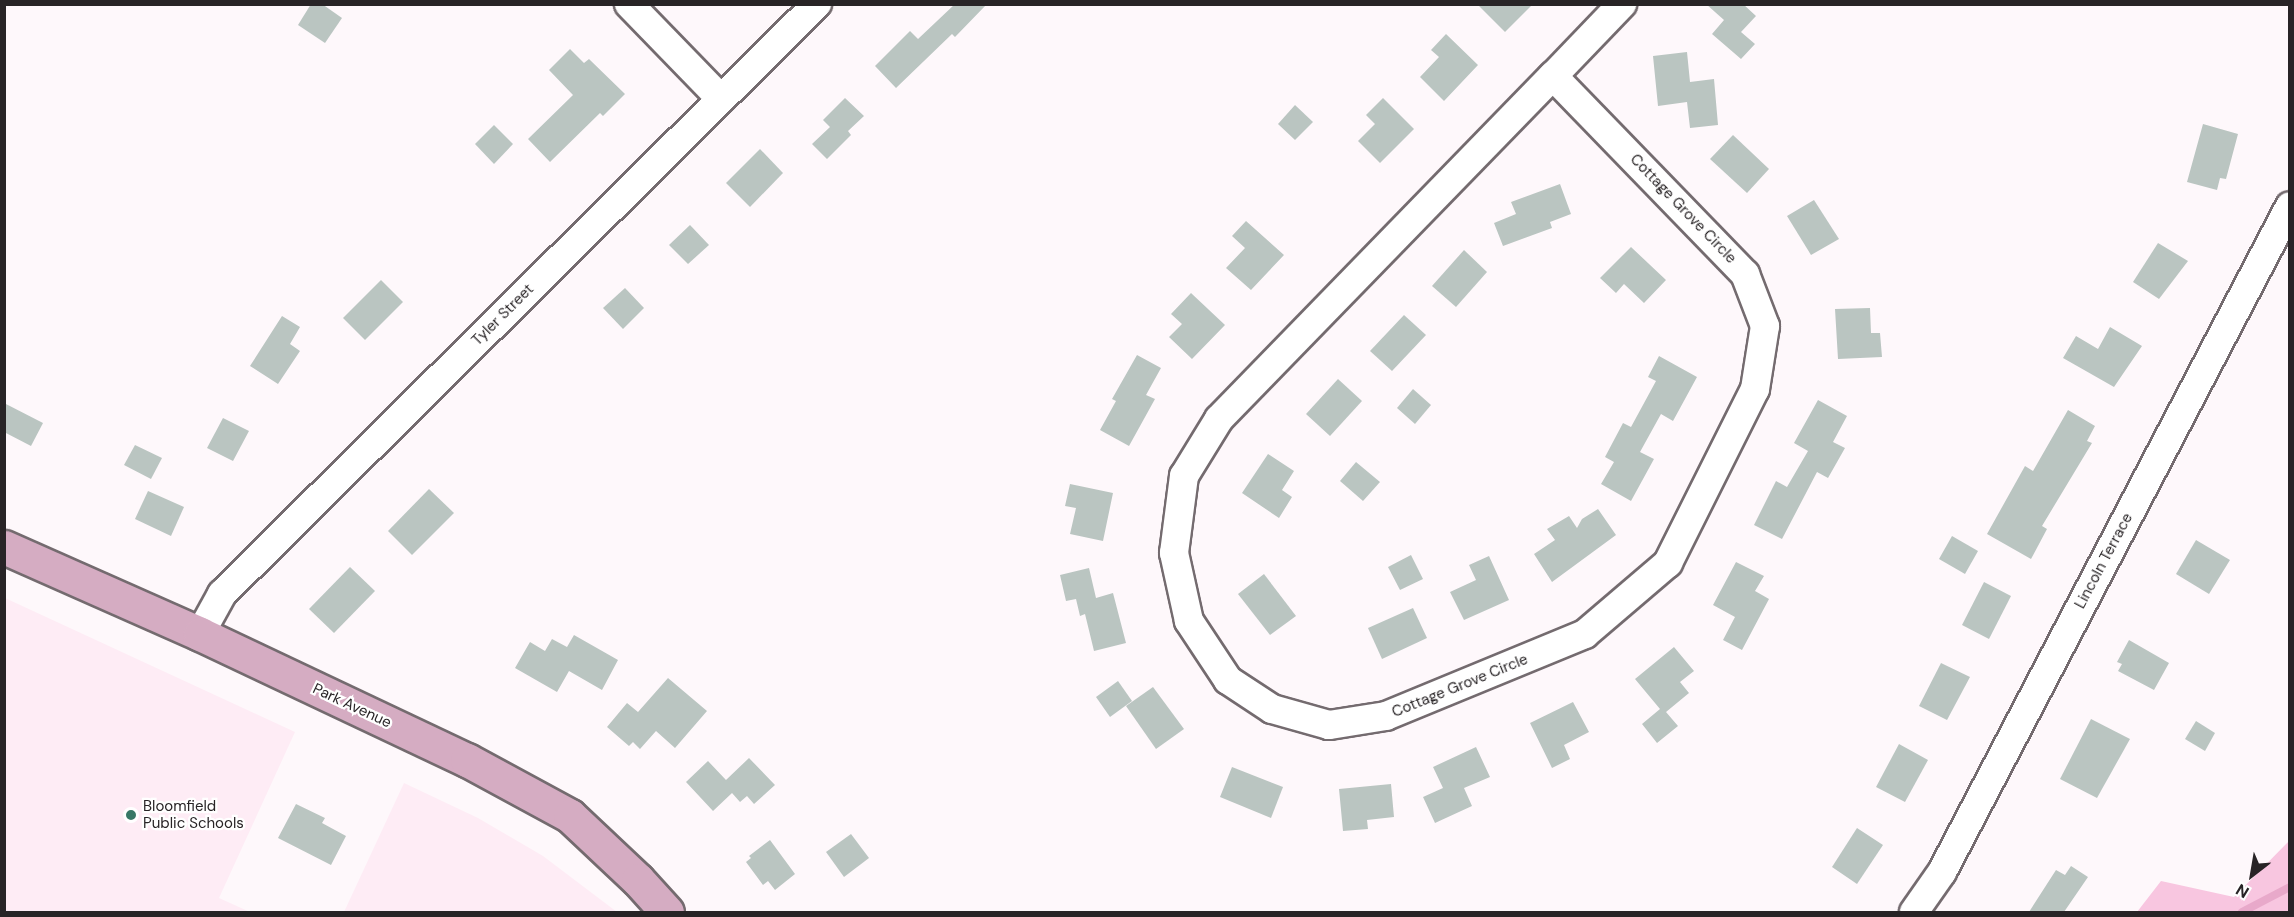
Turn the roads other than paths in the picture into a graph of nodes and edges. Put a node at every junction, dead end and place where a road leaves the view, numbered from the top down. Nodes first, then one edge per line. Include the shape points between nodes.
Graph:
1 (629, 4) edge
2 (817, 4) edge
3 (1622, 4) edge
4 (1553, 76) junction
5 (721, 99) junction
6 (2289, 206) edge
7 (4, 547) edge
8 (200, 634) junction
9 (667, 912) edge
10 (1914, 912) edge

1 - 5 street
2 - 5 street, Tyler Street
3 - 4 street, Cottage Grove Circle
4 - 4 street, Cottage Grove Circle via 1219,419 1184,476 1174,553 1189,621 1228,680 1272,709 1329,725 1386,716 1585,634 1668,563 1755,389 1764,326 1745,274
5 - 8 street, Tyler Street via 222,594
6 - 10 street, Lincoln Terrace via 1942,872
7 - 8 main road, Park Avenue
8 - 9 main road, Park Avenue via 466,760 570,816

